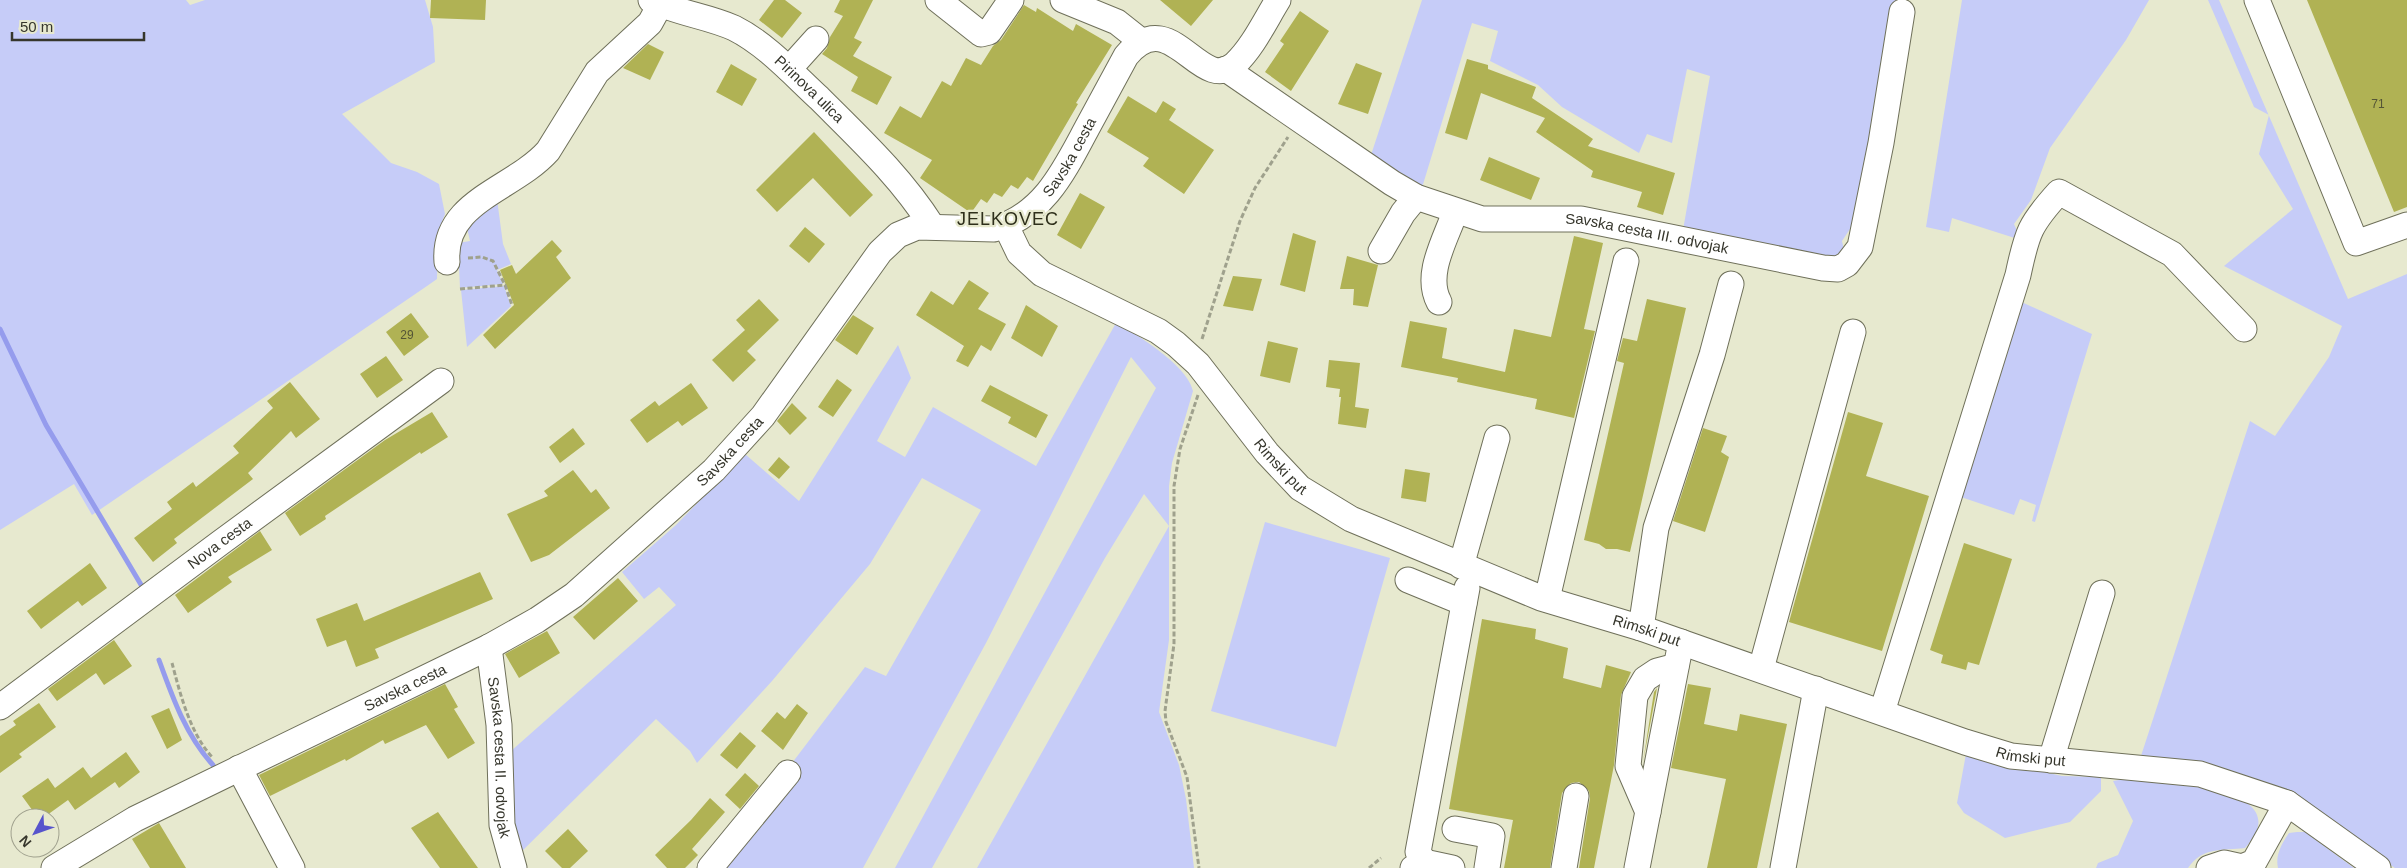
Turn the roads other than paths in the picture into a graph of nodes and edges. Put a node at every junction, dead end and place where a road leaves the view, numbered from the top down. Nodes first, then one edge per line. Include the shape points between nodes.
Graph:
1 (938, 0) edge
2 (1011, 0) edge
3 (1278, 0) edge
4 (2258, 0) edge
5 (655, 2) edge
6 (1072, 2) edge
7 (1902, 12) dead end
8 (816, 39) dead end
9 (1141, 41) junction
10 (789, 69) junction
11 (1226, 69) junction
12 (1416, 197) junction
13 (1454, 212) junction
14 (2407, 225) edge
15 (932, 226) junction
16 (1006, 226) junction
17 (1381, 251) dead end
18 (453, 260) road end
19 (1626, 261) dead end
20 (1732, 284) dead end
21 (1439, 302) dead end
22 (2244, 329) dead end
23 (1852, 332) dead end
24 (442, 381) dead end
25 (1496, 438) dead end
26 (1408, 580) dead end
27 (1464, 586) junction
28 (2102, 594) dead end
29 (1547, 600) junction
30 (1641, 628) junction
31 (1681, 642) junction
32 (489, 647) junction
33 (1676, 666) junction
34 (1761, 669) junction
35 (1816, 689) junction
36 (0, 708) edge
37 (1882, 712) junction
38 (2051, 760) junction
39 (233, 771) junction
40 (788, 773) dead end
41 (1576, 796) dead end
42 (2287, 803) junction
43 (1648, 812) junction
44 (1455, 829) dead end
45 (1419, 865) edge
46 (2255, 865) edge
47 (1450, 867) edge
48 (54, 868) edge
49 (292, 868) edge
50 (514, 868) edge
51 (710, 868) edge
52 (1487, 868) edge
53 (1564, 868) edge
54 (1636, 868) edge
55 (1783, 868) edge
56 (2209, 868) edge
57 (2378, 868) edge

1 - 2 street via 981,34 988,32
3 - 11 street via 1249,47 1234,65
4 - 14 street via 2356,243
5 - 10 street, Pirinova ulica via 734,28
5 - 18 street via 650,23 597,72 539,162 459,217 446,246
6 - 9 street via 1118,22
7 - 13 street, Savska cesta III. odvojak via 1882,143 1863,235 1854,256 1838,269 1581,218 1482,219
8 - 10 street
9 - 11 street via 1158,37 1209,69
9 - 16 street, Savska cesta via 1126,56 1062,174 1036,207
10 - 15 street, Pirinova ulica via 886,164
11 - 12 street, Savska cesta III. odvojak
12 - 13 street, Savska cesta III. odvojak
12 - 17 street
13 - 21 street via 1437,255 1434,292
15 - 16 street, Savska cesta via 978,230
15 - 32 street, Savska cesta via 917,227 898,235 880,252 763,416 714,470 574,595
16 - 27 street, Rimski put via 1019,253 1042,274 1158,330 1176,344 1198,364 1267,452 1300,488
19 - 29 street
20 - 30 street via 1656,528
22 - 37 street via 2172,254 2059,192 2032,224 2026,239 2018,275
23 - 34 street
24 - 36 street, Nova cesta
25 - 27 street
26 - 27 street
27 - 29 street, Rimski put
27 - 45 street via 1418,852
28 - 38 street
29 - 30 street, Rimski put
30 - 31 street, Rimski put
31 - 33 street
31 - 34 street, Rimski put
32 - 39 street, Savska cesta
32 - 50 street, Savska cesta II. odvojak via 499,725 502,825
33 - 43 street
33 - 43 street via 1657,671 1645,679 1635,696 1628,766
34 - 35 street, Rimski put
35 - 37 street, Rimski put
35 - 55 street
37 - 38 street, Rimski put via 2011,756
38 - 42 street, Rimski put via 2200,774
39 - 48 street, Savska cesta via 136,819
39 - 49 street
40 - 51 street
41 - 53 street
42 - 46 street
42 - 57 street, Rimski put
43 - 54 street
44 - 52 street via 1492,836
45 - 47 street
46 - 56 street via 2242,867 2224,863

